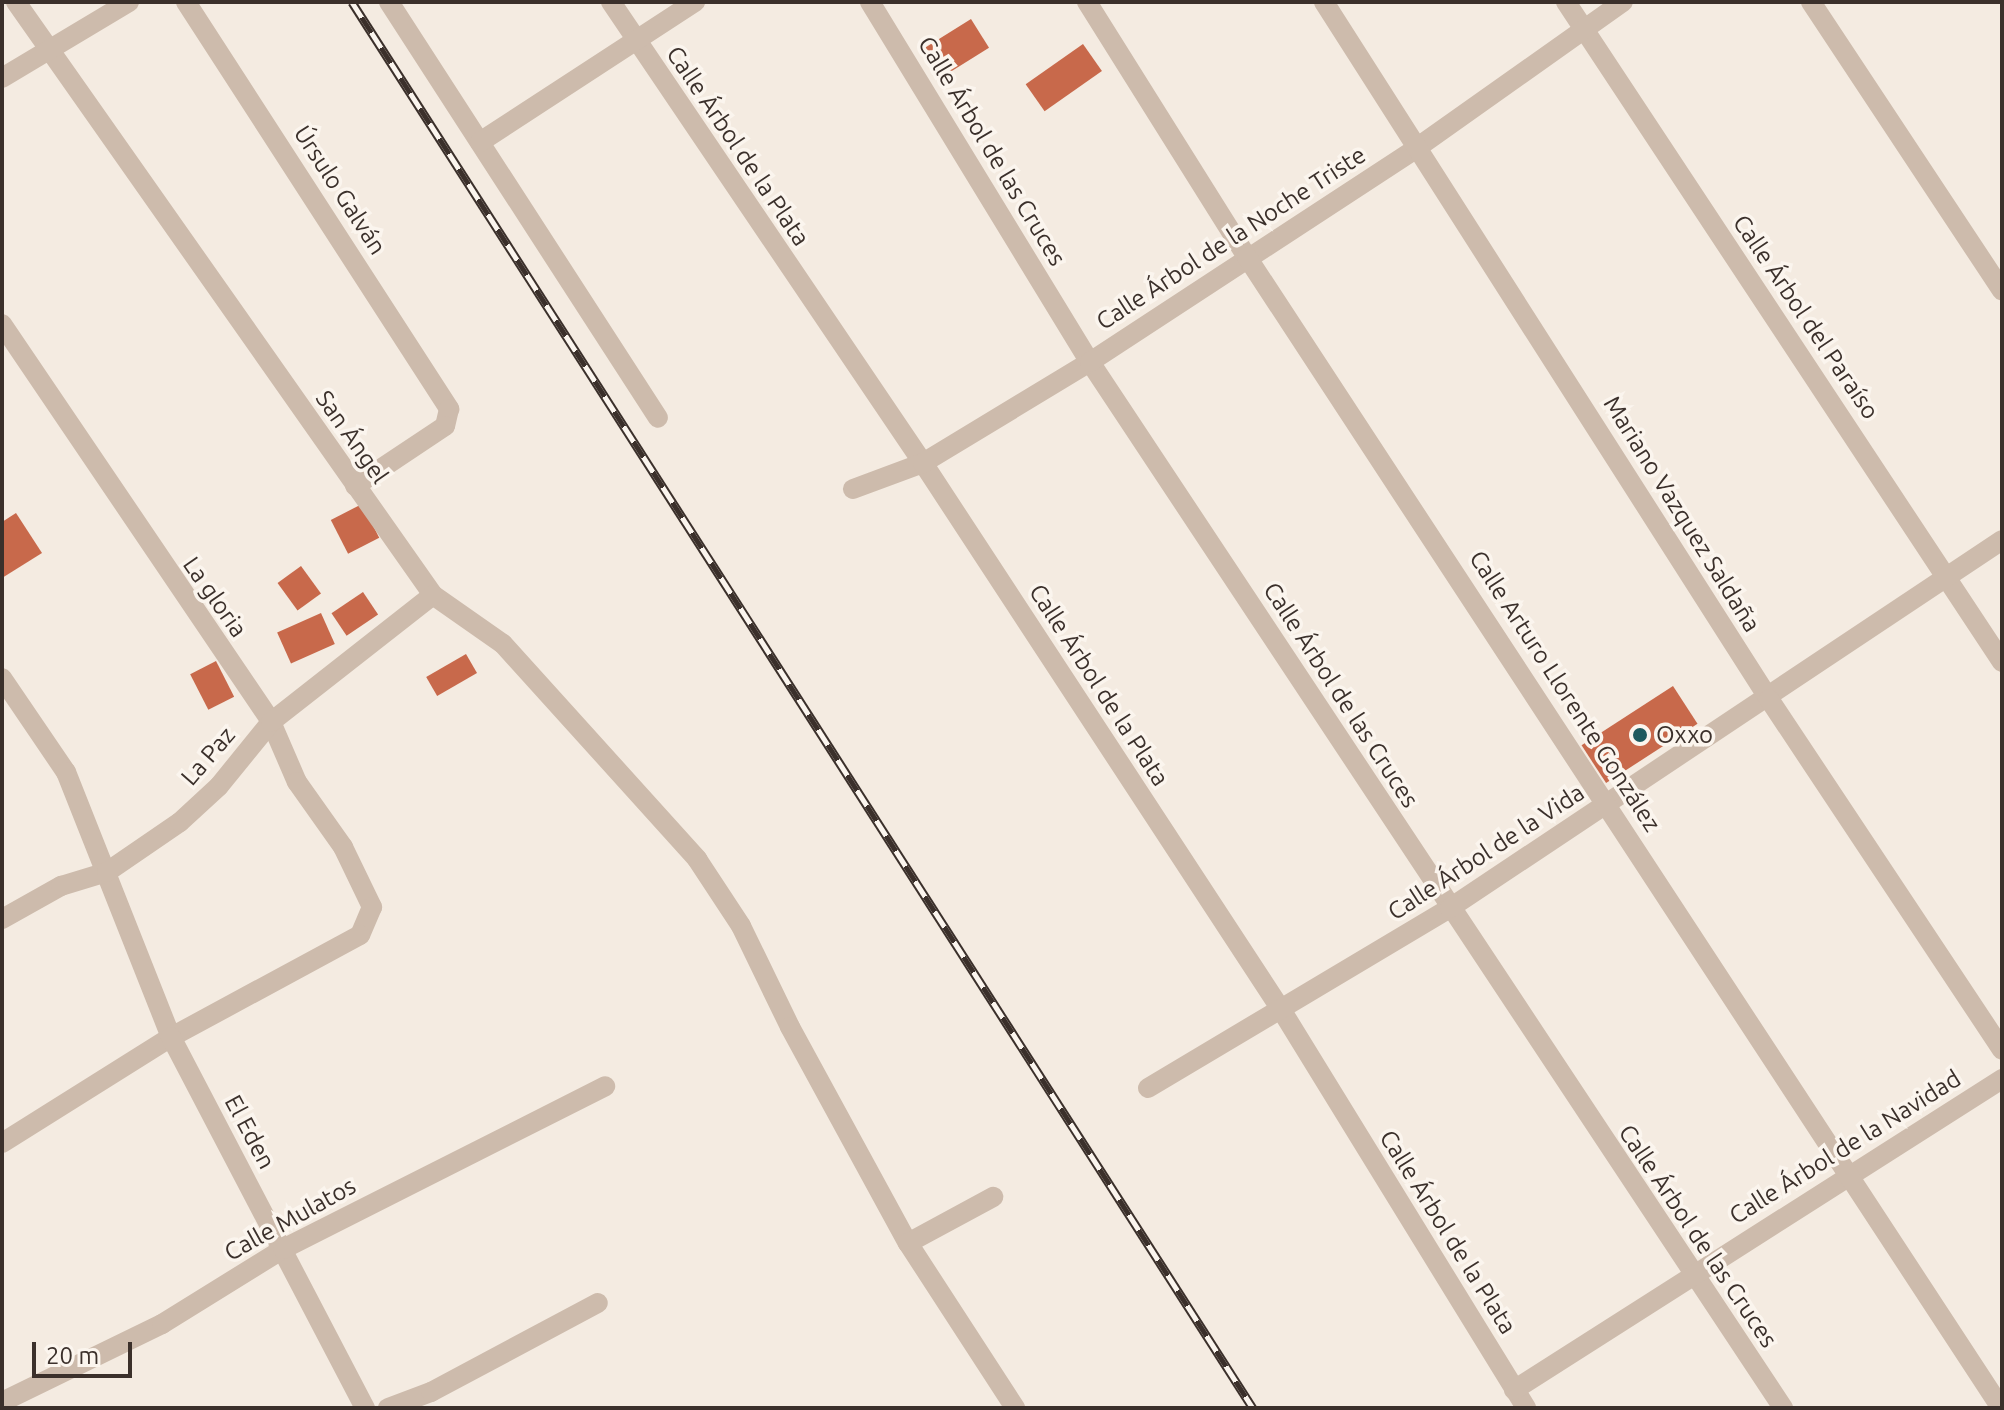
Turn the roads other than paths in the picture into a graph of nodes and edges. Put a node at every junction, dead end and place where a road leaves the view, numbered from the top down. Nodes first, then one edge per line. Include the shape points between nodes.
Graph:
1 (16, 2) edge
2 (129, 2) edge
3 (186, 2) edge
4 (389, 2) edge
5 (611, 2) edge
6 (695, 2) edge
7 (870, 2) edge
8 (1087, 2) edge
9 (1324, 2) edge
10 (1566, 2) edge
11 (1623, 2) edge
12 (1811, 2) edge
13 (1582, 27) junction
14 (635, 41) junction
15 (45, 50) junction
16 (2, 78) edge
17 (480, 142) junction
18 (1418, 147) junction
19 (1247, 257) junction
20 (2002, 291) edge
21 (2, 324) edge
22 (1090, 362) junction
23 (658, 418) dead end
24 (923, 463) junction
25 (355, 486) junction
26 (853, 489) dead end
27 (2002, 540) edge
28 (1948, 577) junction
29 (433, 595) junction
30 (2002, 662) edge
31 (2, 678) edge
32 (1769, 699) junction
33 (271, 722) junction
34 (1608, 804) junction
35 (107, 872) junction
36 (1450, 908) junction
37 (2, 919) edge
38 (1282, 1011) junction
39 (171, 1037) junction
40 (2002, 1050) edge
41 (2002, 1079) edge
42 (605, 1086) dead end
43 (1148, 1088) dead end
44 (2, 1143) edge
45 (1852, 1174) junction
46 (993, 1197) dead end
47 (908, 1243) junction
48 (283, 1249) junction
49 (1690, 1274) junction
50 (598, 1303) dead end
51 (1514, 1390) junction
52 (2, 1402) edge
53 (365, 1408) edge
54 (388, 1408) edge
55 (1015, 1408) edge
56 (1526, 1408) edge
57 (1783, 1408) edge
58 (2001, 1408) edge

1 - 15 street, San Ángel
2 - 15 street
3 - 25 street, Úrsulo Galván via 449,409 445,426
4 - 17 street
5 - 14 street, Calle Árbol de la Plata
6 - 14 street
7 - 22 street, Calle Árbol de las Cruces
8 - 19 street, Calle Arturo Llorente González
9 - 18 street, Mariano Vazquez Saldaña
10 - 13 street, Calle Árbol del Paraíso
11 - 13 street, Calle Árbol de la Noche Triste
12 - 20 street
13 - 18 street, Calle Árbol de la Noche Triste
13 - 28 street, Calle Árbol del Paraíso
14 - 17 street
14 - 24 street, Calle Árbol de la Plata
15 - 16 street
15 - 25 street, San Ángel
17 - 23 street
18 - 19 street, Calle Árbol de la Noche Triste
18 - 32 street, Mariano Vazquez Saldaña
19 - 22 street, Calle Árbol de la Noche Triste
19 - 34 street, Calle Arturo Llorente González
21 - 33 street, La gloria
22 - 24 street, Calle Árbol de la Noche Triste
22 - 36 street, Calle Árbol de las Cruces
24 - 26 street, Calle Árbol de la Noche Triste
24 - 38 street, Calle Árbol de la Plata
25 - 29 street, San Ángel
27 - 28 street, Calle Árbol de la Vida
28 - 30 street, Calle Árbol del Paraíso
28 - 32 street, Calle Árbol de la Vida
29 - 33 street, La Paz
29 - 47 street, San Ángel via 503,644 697,859 741,926
31 - 35 street via 66,772
32 - 34 street, Calle Árbol de la Vida
32 - 40 street, Mariano Vazquez Saldaña
33 - 35 street, La Paz via 195,809
33 - 39 street, La gloria via 297,782 343,847 372,907 360,935
34 - 36 street, Calle Árbol de la Vida
34 - 45 street, Calle Arturo Llorente González
35 - 37 street, La Paz via 61,886
35 - 39 street, El Eden
36 - 38 street, Calle Árbol de la Vida
36 - 49 street, Calle Árbol de las Cruces
38 - 43 street, Calle Árbol de la Vida
38 - 51 street, Calle Árbol de la Plata
39 - 44 street
39 - 48 street, El Eden
41 - 45 street, Calle Árbol de la Navidad
42 - 48 street, Calle Mulatos
45 - 49 street, Calle Árbol de la Navidad
45 - 58 street, Calle Arturo Llorente González
46 - 47 street
47 - 55 street, San Ángel
48 - 52 street, Calle Mulatos via 162,1324
48 - 53 street, El Eden
49 - 51 street, Calle Árbol de la Navidad
49 - 57 street, Calle Árbol de las Cruces
50 - 54 street via 431,1392
51 - 56 street, Calle Árbol de la Plata

